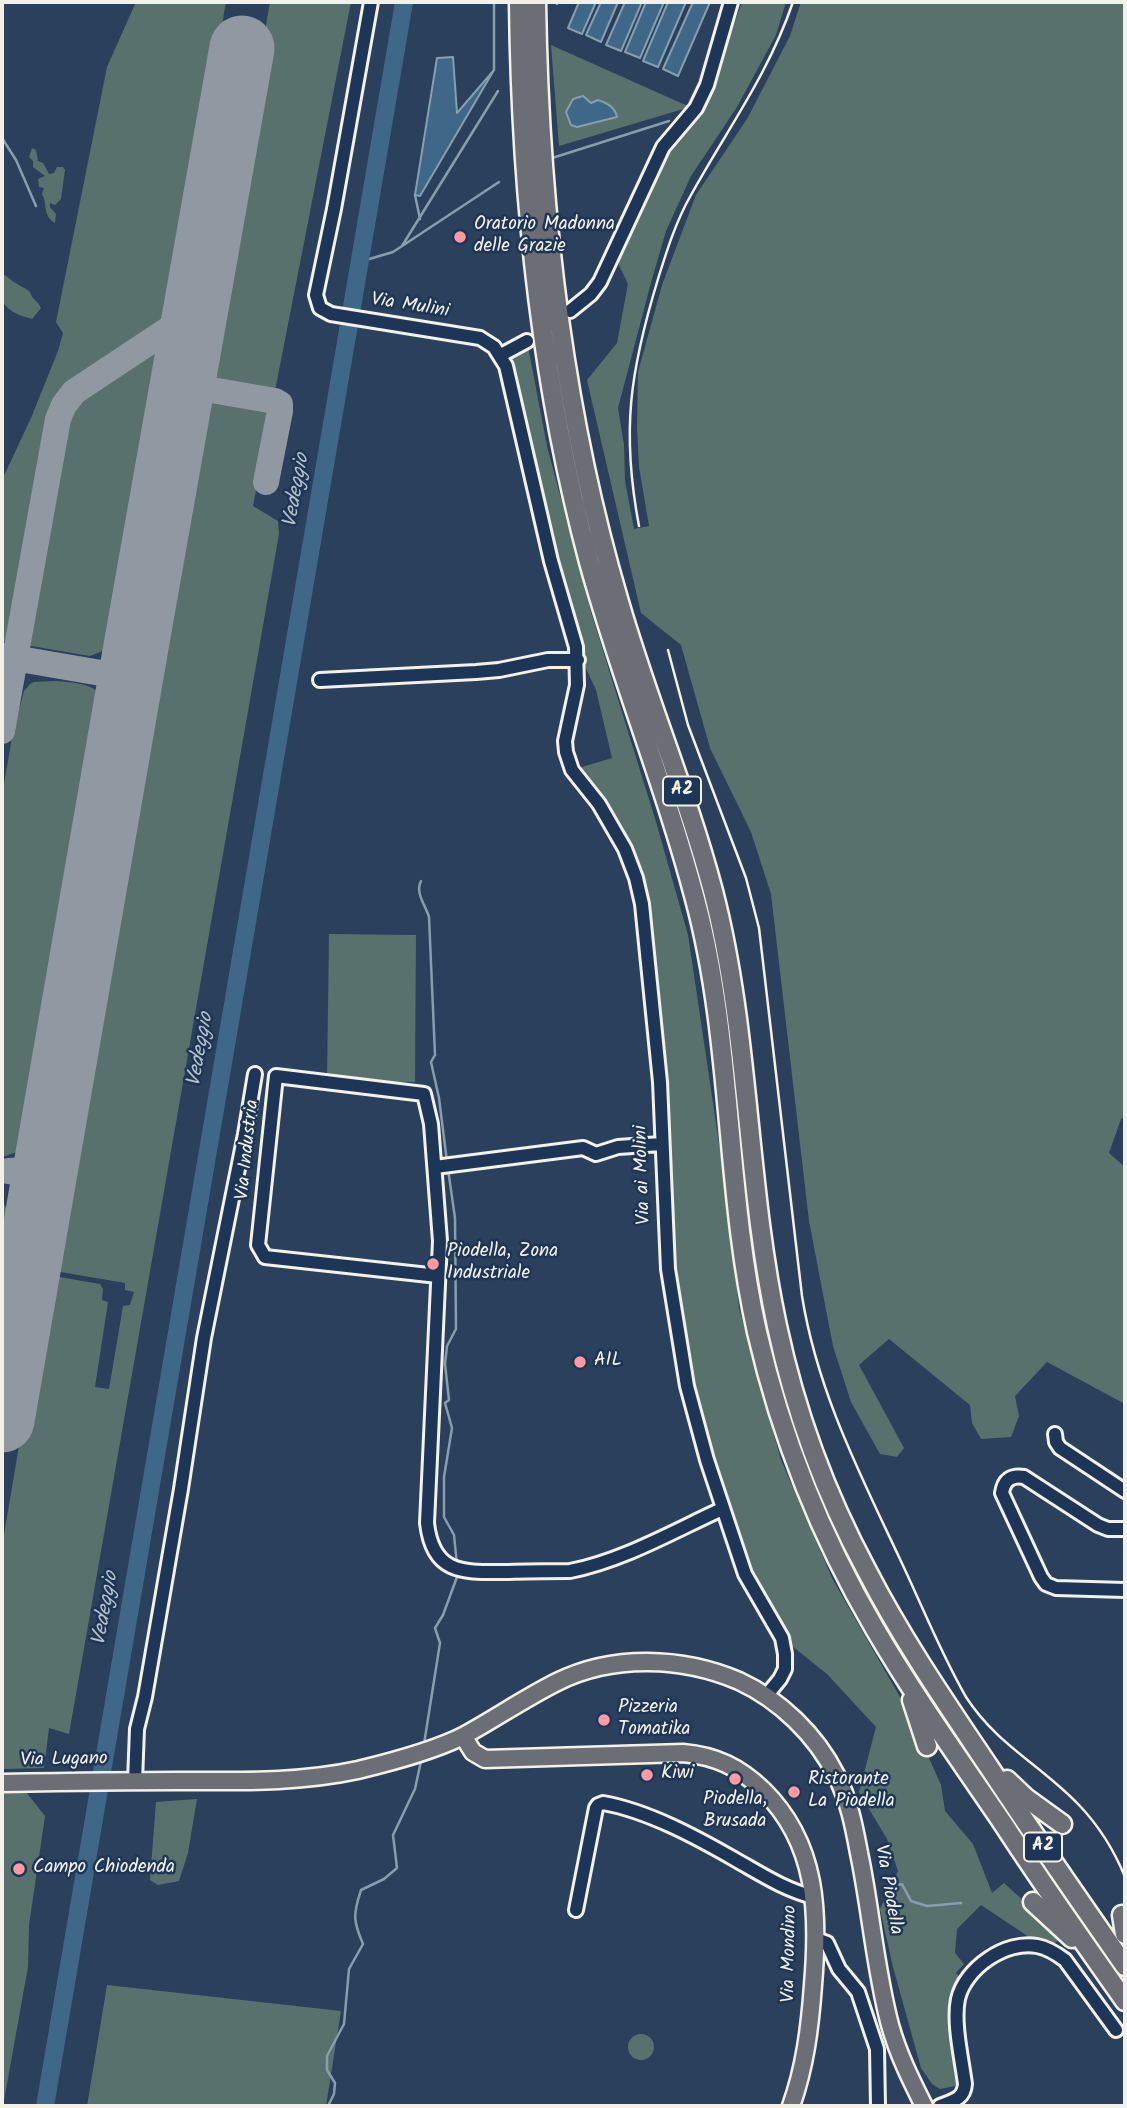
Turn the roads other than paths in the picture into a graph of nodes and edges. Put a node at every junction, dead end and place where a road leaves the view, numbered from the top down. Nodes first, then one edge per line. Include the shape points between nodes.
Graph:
1 (371, 2) edge
2 (519, 2) edge
3 (536, 2) edge
4 (731, 2) edge
5 (570, 311) dead end
6 (527, 341) dead end
7 (501, 355) junction
8 (577, 653) junction
9 (320, 680) dead end
10 (255, 1074) dead end
11 (661, 1144) junction
12 (435, 1167) junction
13 (438, 1276) junction
14 (1055, 1434) dead end
15 (1125, 1491) edge
16 (722, 1509) junction
17 (1125, 1529) edge
18 (1125, 1590) edge
19 (902, 1673) junction
20 (766, 1696) junction
21 (961, 1727) junction
22 (463, 1736) junction
23 (927, 1746) dead end
24 (422, 1751) joint
25 (131, 1781) junction
26 (2, 1783) edge
27 (1062, 1824) dead end
28 (814, 1897) junction
29 (1033, 1902) dead end
30 (576, 1910) dead end
31 (1122, 1915) dead end
32 (1125, 1934) edge
33 (816, 1939) junction
34 (1125, 1966) edge
35 (1103, 1970) junction
36 (1125, 2001) edge
37 (1116, 2031) dead end
38 (791, 2106) edge
39 (878, 2106) edge
40 (924, 2106) edge
41 (940, 2106) edge

1 - 7 street, Via Mulini via 317,303 331,314 480,338
2 - 19 highway, A2 via 529,213 553,394 576,509 606,621 681,847 702,927 720,1032 744,1266 757,1328 792,1452 819,1519
3 - 21 highway, A2 via 545,209 570,396 618,600 686,803 722,929 740,1034 761,1237 782,1349 809,1439 846,1529 890,1614
4 - 5 street via 696,108 663,147 600,282
6 - 7 street
7 - 8 street
8 - 9 street via 499,670
8 - 11 street, Via ai Molini via 577,685 566,752 572,770 625,849 636,878 660,1082
10 - 25 street via 204,1338
11 - 12 street via 618,1147 596,1154 583,1148
11 - 16 street, Via ai Molini via 667,1269 687,1387
12 - 13 street, Via Industria
12 - 13 street, Via Industria via 424,1094 276,1076 258,1245 265,1257
13 - 16 street, Via Industria via 427,1523 429,1541 438,1556 458,1569 570,1570 615,1558
14 - 15 street via 1060,1448
16 - 20 street, Via ai Molini via 745,1574 782,1638 785,1669
17 - 18 street via 1098,1525 1024,1477 1008,1479 1003,1485 1002,1493 1046,1584
19 - 23 highway, A2
19 - 35 highway, A2
20 - 22 main road, Via Piodella via 722,1674 690,1665 625,1663 560,1680
20 - 40 main road, Via Piodella via 811,1738 835,1773 851,1810 890,2025
21 - 27 highway, A2 via 1018,1791
21 - 34 highway, A2
22 - 24 main road, Via Piodella
22 - 28 main road, Via Mondino via 473,1752 485,1759 683,1753 722,1761 740,1770 792,1826 804,1852
24 - 25 main road, Via Lugano via 318,1777
25 - 26 main road, Via Lugano
28 - 30 street via 789,1890 714,1847 644,1815 603,1803 596,1808
28 - 33 main road, Via Mondino
29 - 35 highway, A2
31 - 32 highway
33 - 38 main road, Via Mondino via 808,2041
33 - 39 street via 827,1943 839,1969 858,1992 877,2049
35 - 36 highway, A2
37 - 41 street via 1065,1960 1035,1945 1010,1948 982,1965 958,1998 964,2092

